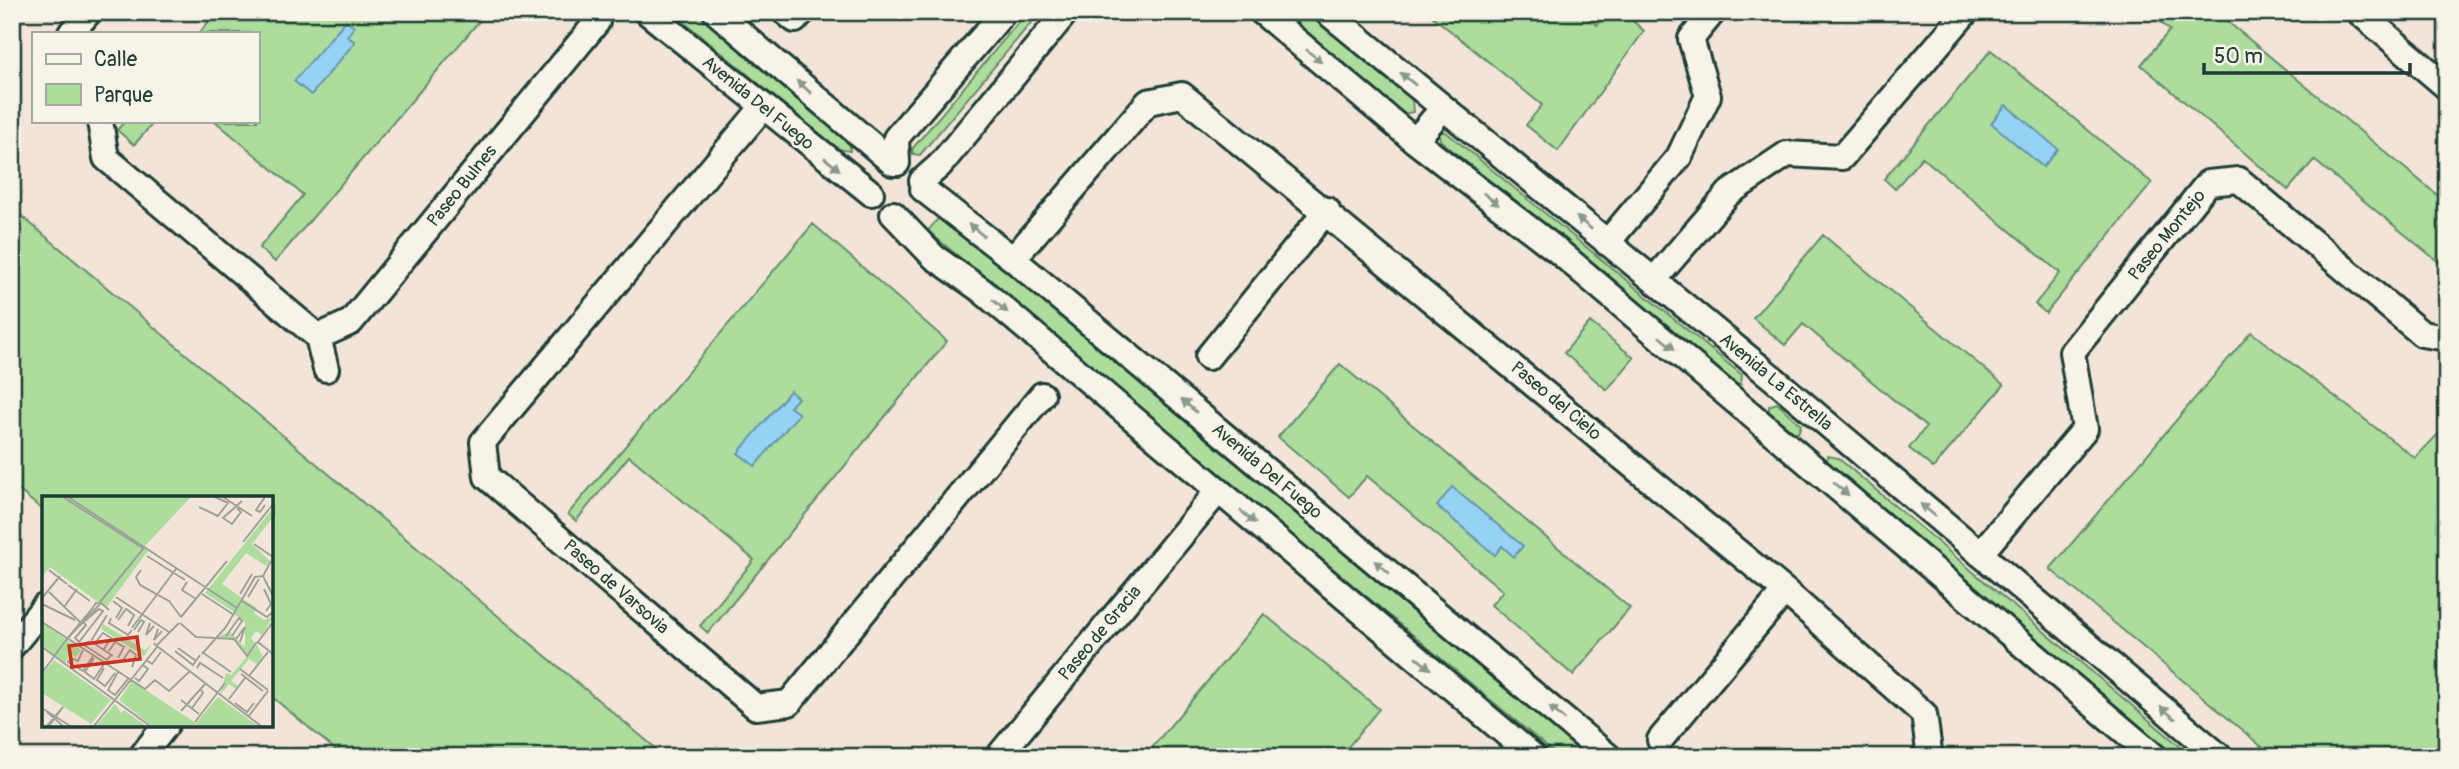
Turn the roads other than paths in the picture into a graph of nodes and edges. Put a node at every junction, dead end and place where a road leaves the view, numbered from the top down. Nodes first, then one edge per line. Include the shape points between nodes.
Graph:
1 (89, 12) edge
2 (646, 12) edge
3 (716, 12) edge
4 (785, 12) edge
5 (802, 12) edge
6 (1004, 12) edge
7 (1066, 12) edge
8 (1262, 12) edge
9 (1326, 12) edge
10 (1713, 12) edge
11 (1966, 12) edge
12 (2359, 12) edge
13 (597, 22) dead end
14 (72, 32) edge
15 (2447, 87) edge
16 (1443, 108) junction
17 (754, 116) junction
18 (100, 122) edge
19 (1415, 141) junction
20 (895, 163) junction
21 (922, 185) junction
22 (871, 193) junction
23 (1327, 210) junction
24 (893, 214) junction
25 (1607, 243) junction
26 (1020, 250) junction
27 (1654, 281) junction
28 (318, 337) junction
29 (2447, 338) edge
30 (1208, 357) dead end
31 (326, 369) dead end
32 (1774, 379) junction
33 (1042, 395) dead end
34 (1747, 410) junction
35 (1831, 427) junction
36 (1803, 457) junction
37 (1210, 500) junction
38 (1980, 554) junction
39 (1785, 591) junction
40 (42, 609) edge
41 (12, 646) edge
42 (164, 727) edge
43 (1660, 740) dead end
44 (141, 757) edge
45 (998, 757) edge
46 (1534, 757) edge
47 (1609, 757) edge
48 (1924, 757) edge
49 (2155, 757) edge
50 (2220, 757) edge

1 - 14 street
2 - 17 street, Avenida Del Fuego
20 -> 3 street
4 - 5 street via 795,20
6 - 20 street via 896,138
7 - 21 street
8 -> 19 street
16 -> 9 street, Avenida La Estrella
10 - 25 street via 1691,39 1708,96 1679,157
11 - 27 street via 1842,156 1787,154 1729,193
12 - 15 street
13 - 28 street, Paseo Bulnes via 351,322
16 - 19 street
25 -> 16 street, Avenida La Estrella
17 -> 22 street, Avenida Del Fuego
17 - 33 street, Paseo de Varsovia via 483,442 487,477 756,707 789,703
18 - 28 street via 106,158
19 -> 34 street via 1558,251
20 - 21 street via 911,167
20 - 22 street via 879,170
21 - 24 street via 921,198 909,211
26 -> 21 street, Avenida Del Fuego
22 - 24 street via 878,207
23 - 26 street, Paseo del Cielo via 1182,94 1148,102
23 - 30 street
23 - 39 street, Paseo del Cielo
24 -> 37 street via 933,257 981,290
25 - 27 street, Avenida La Estrella
47 -> 26 street, Avenida Del Fuego
27 - 32 street, Avenida La Estrella
28 - 31 street
29 - 38 street, Paseo Montejo via 2422,334 2239,180 2208,183 2072,352 2085,429
32 - 34 street
32 - 35 street, Avenida La Estrella
34 - 36 street
35 - 36 street
38 -> 35 street, Avenida La Estrella
36 -> 49 street
37 - 45 street, Paseo de Gracia
37 -> 46 street
50 -> 38 street, Avenida La Estrella
39 - 43 street
39 - 48 street, Paseo del Cielo via 1924,714 1929,751
40 - 41 street
42 - 44 street

